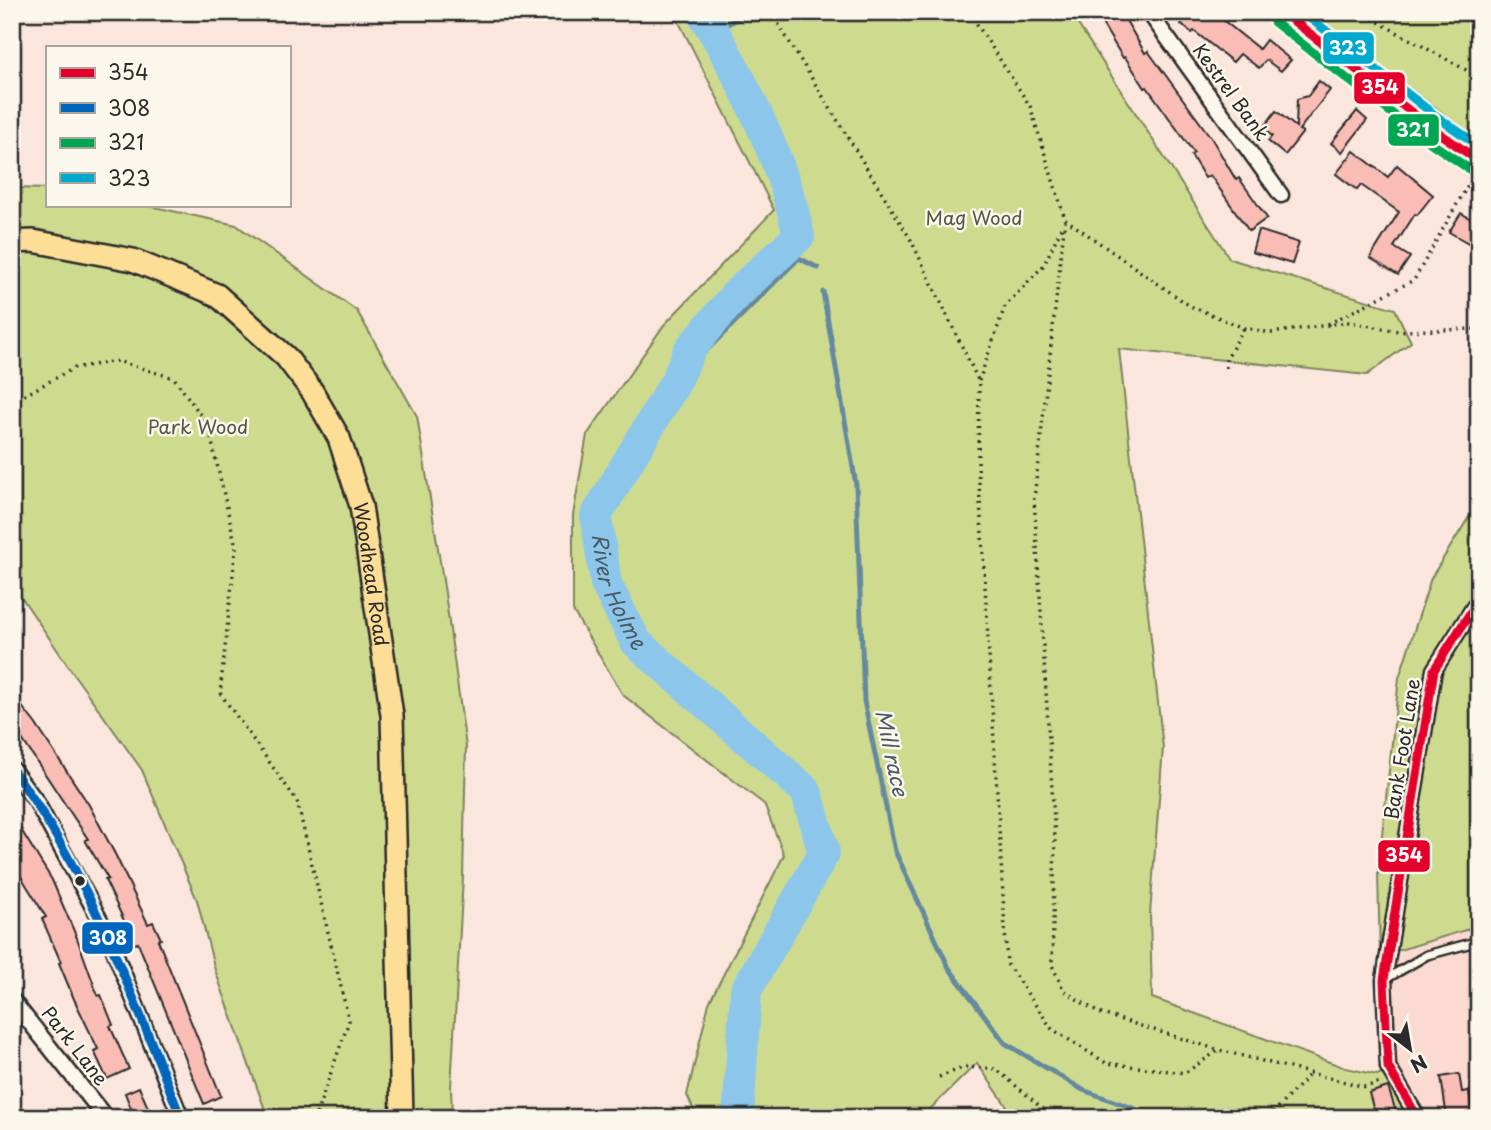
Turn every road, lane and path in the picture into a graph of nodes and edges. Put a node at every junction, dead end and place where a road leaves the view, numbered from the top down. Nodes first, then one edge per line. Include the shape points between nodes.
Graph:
1 (771, 12) edge
2 (969, 12) edge
3 (1152, 12) edge
4 (1282, 12) edge
5 (1360, 12) edge
6 (1479, 77) edge
7 (1479, 135) edge
8 (1476, 160) edge
9 (1281, 195) dead end
10 (1065, 219) junction
11 (12, 242) edge
12 (1324, 326) junction
13 (1244, 328) junction
14 (1479, 329) edge
15 (1226, 368) dead end
16 (979, 382) junction
17 (12, 402) edge
18 (1479, 599) edge
19 (12, 769) edge
20 (1479, 941) edge
21 (1384, 980) junction
22 (12, 1000) edge
23 (1219, 1050) junction
24 (1311, 1073) junction
25 (939, 1077) dead end
26 (1392, 1078) junction
27 (107, 1118) edge
28 (181, 1118) edge
29 (315, 1118) edge
30 (402, 1118) edge
31 (1054, 1118) edge
32 (1158, 1118) edge
33 (1233, 1118) edge
34 (1268, 1118) edge
35 (1418, 1118) edge

1 - 16 path via 911,240
2 - 10 path via 1030,106
3 - 9 street, Kestrel Bank
4 - 8 street
5 - 6 path
7 - 8 lane
8 - 12 path via 1415,280
10 - 13 path via 1190,306
10 - 16 path via 1044,265 1005,306
10 - 23 path via 1034,499 1055,837 1052,965 1063,991 1099,1013
11 - 30 main road, Woodhead Road via 33,241 133,260 217,295 286,357 339,438 361,506 392,715
12 - 13 path via 1271,333
12 - 14 path via 1349,322 1398,331
13 - 15 path
16 - 23 path via 978,466 1007,964 1052,1029 1106,1063 1185,1073
17 - 29 path via 74,368 117,361 174,378 208,425 236,547 220,693 297,801 349,1021
18 - 21 street, Bank Foot Lane via 1434,670
19 - 28 street via 36,801 108,935
20 - 21 lane via 1427,955
21 - 26 street, Bank Foot Lane
22 - 27 street, Park Lane
23 - 24 path
24 - 26 path via 1365,1087
24 - 34 path
25 - 31 path via 965,1067 996,1069
26 - 35 street, Bank Foot Lane
32 - 33 path via 1168,1111

